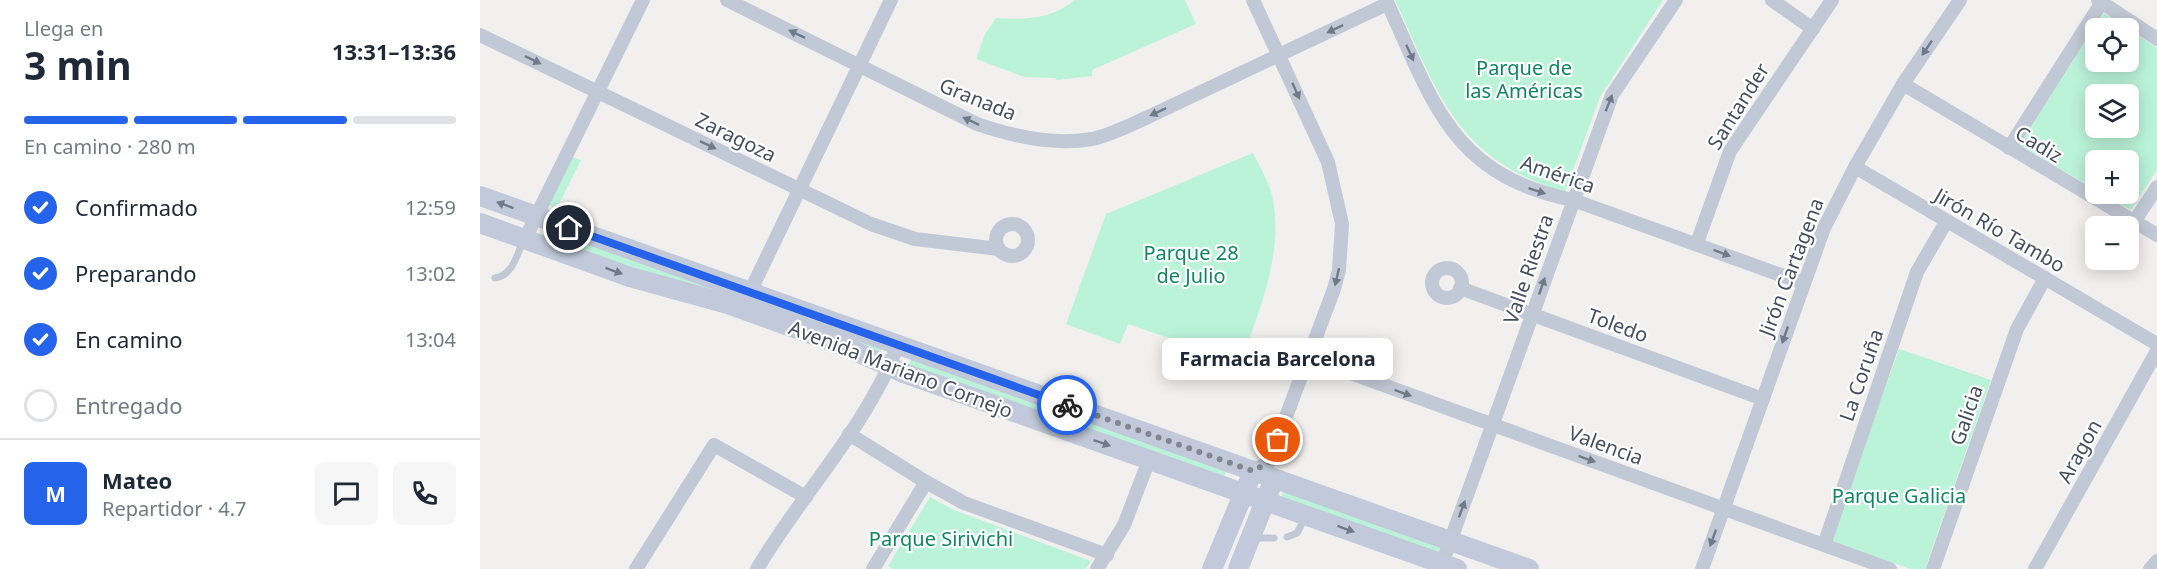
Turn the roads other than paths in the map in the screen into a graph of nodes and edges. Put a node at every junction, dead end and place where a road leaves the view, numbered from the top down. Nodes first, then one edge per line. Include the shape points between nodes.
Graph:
1 (643, 0) edge
2 (727, 0) edge
3 (891, 0) edge
4 (1253, 0) edge
5 (1676, 0) edge
6 (1772, 0) edge
7 (1833, 0) edge
8 (1960, 0) edge
9 (2100, 1) edge
10 (1387, 2) edge
11 (1813, 29) junction
12 (480, 35) edge
13 (2157, 39) edge
14 (1280, 56) junction
15 (858, 64) junction
16 (1903, 84) junction
17 (598, 92) junction
18 (2009, 148) junction
19 (1855, 167) junction
20 (2157, 187) edge
21 (798, 189) junction
22 (480, 196) edge
23 (1573, 200) junction
24 (536, 216) junction
25 (2124, 216) edge
26 (2138, 216) edge
27 (1946, 222) junction
28 (480, 223) edge
29 (2139, 225) edge
30 (2157, 235) edge
31 (525, 239) junction
32 (998, 243) dead end
33 (1697, 243) junction
34 (495, 278) dead end
35 (2044, 278) junction
36 (1803, 283) junction
37 (1460, 288) dead end
38 (750, 292) junction
39 (1533, 314) junction
40 (2157, 344) edge
41 (898, 345) junction
42 (2157, 351) edge
43 (1309, 358) junction
44 (889, 367) junction
45 (1762, 399) junction
46 (1492, 425) junction
47 (849, 434) junction
48 (1149, 460) junction
49 (1265, 470) junction
50 (926, 482) junction
51 (1243, 493) junction
52 (806, 497) junction
53 (1266, 501) junction
54 (1724, 509) junction
55 (1306, 515) junction
56 (1275, 537) dead end
57 (1287, 537) dead end
58 (1251, 538) junction
59 (1450, 541) junction
60 (1824, 545) junction
61 (1107, 555) junction
62 (2157, 561) edge
63 (1865, 565) edge
64 (1449, 566) edge
65 (875, 568) edge
66 (1885, 568) edge
67 (636, 569) edge
68 (757, 569) edge
69 (1097, 569) edge
70 (1212, 569) edge
71 (1239, 569) edge
72 (1529, 569) edge
73 (1702, 569) edge
74 (1933, 569) edge
75 (2035, 569) edge
76 (2150, 569) edge

1 - 17 street
15 -> 2 street, Granada
3 - 15 street
4 - 14 street
23 -> 5 street, Valle Riestra via 1612,95
6 - 11 street
7 - 11 street, Santander
8 -> 16 street, Jirón Cartagena
9 - 13 street
9 - 18 street
10 -> 14 street, Granada
10 -> 23 street, América via 1439,114 1467,149 1518,184
11 - 33 street, Santander via 1730,151
12 -> 17 street, Zaragoza
14 -> 15 street, Granada via 1110,133 1074,140 1016,136 988,128
14 -> 43 street via 1330,170 1342,224 1339,270
15 - 21 street
16 - 18 street, Cadiz
16 - 19 street, Jirón Cartagena
17 -> 21 street, Zaragoza
17 - 24 street
18 - 25 street, Cadiz
19 - 27 street, Jirón Río Tambo
19 - 36 street, Jirón Cartagena via 1824,228
20 - 26 street
21 - 32 street, Zaragoza via 894,233 938,242
21 - 38 street
24 -> 22 main road, Avenida Mariano Cornejo
23 - 33 street, América
39 -> 23 street, Valle Riestra
24 - 31 street
24 - 38 main road, Avenida Mariano Cornejo
27 - 35 street, Jirón Río Tambo
27 - 60 street, La Coruña via 1917,272
28 - 31 main road, Avenida Mariano Cornejo
29 - 30 street, Cadiz
31 - 34 lane via 511,269
31 -> 44 main road, Avenida Mariano Cornejo via 630,277 729,304 844,346
33 -> 36 street, América
35 - 40 street, Jirón Río Tambo
35 - 74 street, Galicia via 2017,329
36 -> 45 street, Jirón Cartagena
37 - 39 street, Toledo
38 - 41 main road, Avenida Mariano Cornejo
39 - 45 street, Toledo
39 - 46 street, Valle Riestra
41 - 44 street
41 - 49 main road, Avenida Mariano Cornejo
42 - 75 street, Aragon
43 -> 46 street, Valencia
43 - 49 street
44 - 47 street
44 -> 48 main road, Avenida Mariano Cornejo
45 - 54 street, Jirón Cartagena
46 -> 54 street, Valencia
59 -> 46 street, Valle Riestra
47 - 50 street
47 - 52 street
48 - 51 main road, Avenida Mariano Cornejo
48 - 61 street via 1125,525
49 - 51 main road
49 - 53 main road
49 - 59 main road, Avenida Mariano Cornejo
50 - 61 street via 964,503
50 - 65 street
51 - 53 main road, Avenida Mariano Cornejo
51 - 70 main road
52 - 67 street via 714,445
52 - 68 street via 783,525
53 - 55 main road, Avenida Mariano Cornejo
53 - 58 main road
54 - 60 street, Valencia
54 -> 73 street, Jirón Cartagena
55 - 57 lane via 1297,533
55 -> 64 main road, Avenida Mariano Cornejo
56 - 58 lane
58 - 71 main road
59 - 64 street, Valle Riestra
59 - 72 main road, Avenida Mariano Cornejo
60 - 63 street, Valencia
61 - 69 street
62 - 76 street
63 - 66 street, Valencia

